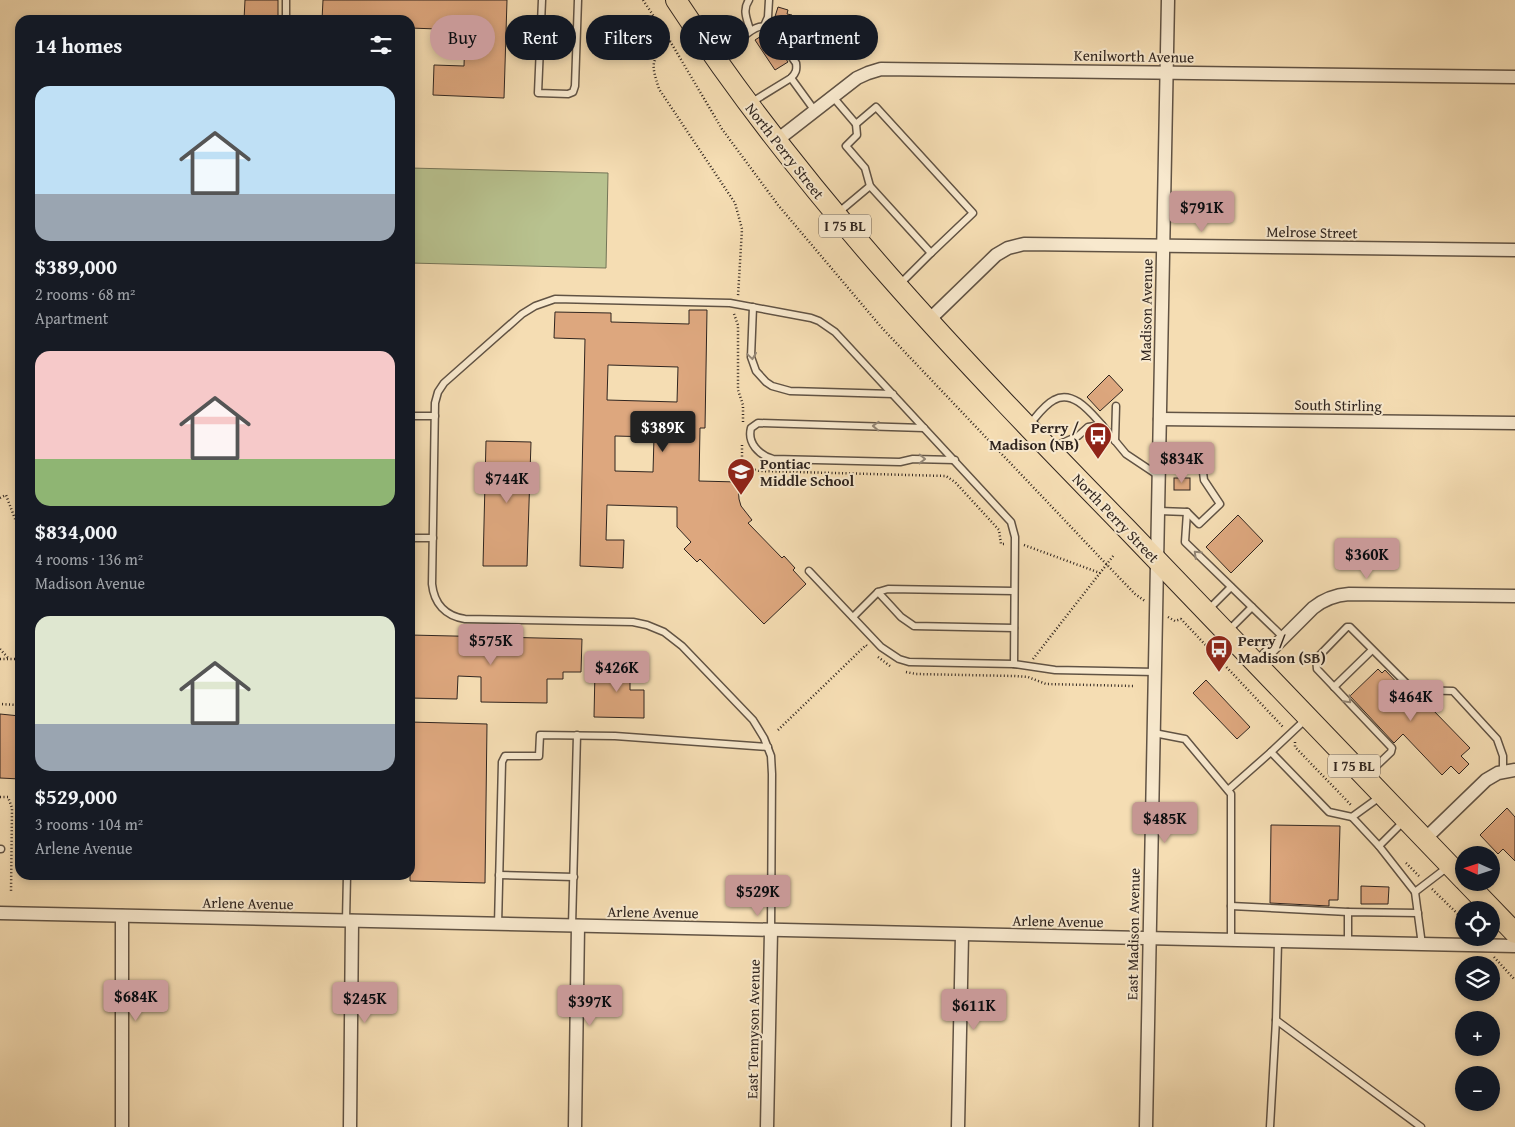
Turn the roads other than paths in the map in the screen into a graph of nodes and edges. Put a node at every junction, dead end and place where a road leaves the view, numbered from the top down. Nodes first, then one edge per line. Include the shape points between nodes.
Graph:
1 (286, 0) edge
2 (542, 0) edge
3 (578, 0) edge
4 (676, 0) edge
5 (749, 0) edge
6 (768, 0) edge
7 (1168, 0) edge
8 (286, 15) edge
9 (767, 15) edge
10 (759, 26) edge
11 (750, 30) junction
12 (794, 60) edge
13 (718, 61) junction
14 (1166, 73) junction
15 (1515, 77) edge
16 (790, 78) junction
17 (833, 97) junction
18 (748, 104) junction
19 (815, 111) junction
20 (856, 124) junction
21 (776, 140) junction
22 (870, 186) junction
23 (836, 215) junction
24 (1164, 246) junction
25 (1515, 250) edge
26 (931, 253) junction
27 (897, 287) junction
28 (752, 307) junction
29 (928, 321) junction
30 (893, 394) junction
31 (1116, 406) dead end
32 (415, 416) edge
33 (434, 416) junction
34 (1160, 419) junction
35 (1515, 423) edge
36 (1102, 425) junction
37 (1028, 426) junction
38 (924, 428) junction
39 (1115, 441) junction
40 (1050, 449) junction
41 (1160, 455) junction
42 (955, 460) junction
43 (1160, 476) junction
44 (1159, 511) junction
45 (1187, 512) junction
46 (415, 538) edge
47 (433, 538) junction
48 (1158, 561) junction
49 (809, 571) dead end
50 (1231, 587) junction
51 (1014, 591) junction
52 (878, 592) junction
53 (1515, 596) edge
54 (1252, 607) junction
55 (1206, 612) junction
56 (853, 618) junction
57 (1014, 628) junction
58 (1226, 633) junction
59 (1284, 638) junction
60 (1372, 650) junction
61 (1014, 664) junction
62 (1257, 664) junction
63 (1156, 672) junction
64 (1334, 687) junction
65 (1308, 718) junction
66 (1154, 733) junction
67 (577, 735) junction
68 (768, 747) junction
69 (1272, 752) junction
70 (1509, 771) edge
71 (1365, 777) junction
72 (1228, 790) junction
73 (1382, 795) junction
74 (1355, 814) junction
75 (1406, 819) junction
76 (1425, 839) junction
77 (1379, 846) junction
78 (1455, 871) edge
79 (499, 876) junction
80 (574, 877) junction
81 (1455, 877) edge
82 (347, 880) edge
83 (1474, 891) edge
84 (1415, 892) junction
85 (1231, 906) junction
86 (1348, 912) junction
87 (1418, 913) junction
88 (0, 914) edge
89 (122, 916) junction
90 (349, 921) junction
91 (498, 925) junction
92 (575, 926) junction
93 (771, 931) junction
94 (1515, 933) edge
95 (962, 935) junction
96 (1149, 939) junction
97 (1231, 941) junction
98 (1278, 942) junction
99 (1348, 943) junction
100 (1422, 945) junction
101 (1515, 946) edge
102 (1276, 1020) junction
103 (122, 1127) edge
104 (350, 1127) edge
105 (575, 1127) edge
106 (767, 1127) edge
107 (958, 1127) edge
108 (1146, 1127) edge
109 (1270, 1127) edge
110 (1420, 1127) edge

1 - 8 lane
2 - 3 lane via 538,93 568,94 575,86
4 - 13 main road, North Perry Street / I 75 BL
5 - 11 lane via 745,12
6 - 9 lane
7 - 14 street, Madison Avenue
10 - 11 lane
11 - 13 lane
12 - 16 lane via 797,68
13 - 18 main road, North Perry Street / I 75 BL
14 - 15 street, Kenilworth Avenue
14 - 17 street, Kenilworth Avenue via 881,70 860,76
14 - 24 street, Madison Avenue
16 - 18 lane
16 - 19 lane
17 - 19 street, Kenilworth Avenue
17 - 20 lane
18 - 21 main road, North Perry Street / I 75 BL
19 - 21 street, Kenilworth Avenue
20 - 22 lane via 857,135 846,146 865,168
20 - 26 lane via 876,107 973,213
21 - 23 main road, North Perry Street / I 75 BL
22 - 23 lane
22 - 26 lane
23 - 27 main road, North Perry Street / I 75 BL
24 - 25 street, Melrose Street
24 - 29 street, Melrose Street via 1013,246 996,255
24 - 34 street, Madison Avenue
26 - 27 lane
27 - 29 main road, North Perry Street / I 75 BL
28 - 30 lane via 811,318 828,326
28 -> 30 lane via 751,357 756,371 766,382 790,391
28 - 33 lane via 563,298 545,302 522,314 444,383 436,397
29 - 37 main road, North Perry Street / I 75 BL
30 - 38 lane
31 - 39 lane
32 - 33 lane
33 - 47 lane
34 - 35 street, South Stirling
34 - 41 street, Madison Avenue
36 - 37 lane via 1086,408 1064,398 1052,401
36 - 39 lane
36 - 40 lane via 1088,427 1078,436
37 - 40 main road, North Perry Street / I 75 BL
38 - 42 lane
38 -> 42 lane via 758,423 751,428 750,435 758,452 773,459
39 - 43 lane via 1126,454
40 - 48 main road, North Perry Street / I 75 BL
41 - 43 street, Madison Avenue
41 - 45 lane via 1201,458 1204,480 1220,504 1199,524
42 - 51 lane via 1010,522 1015,537
43 - 44 street, Madison Avenue
44 - 45 lane
44 - 48 street, Madison Avenue
50 -> 45 lane via 1185,542
46 - 47 lane
47 - 68 lane via 433,591 438,605 448,613 465,619 633,622 657,629 682,646 753,720
48 - 55 main road, North Perry Street / I 75 BL
48 - 63 street, East Madison Avenue
49 - 56 lane
50 - 54 lane
50 - 55 lane
51 - 52 lane
51 - 57 lane
52 - 56 lane
52 - 57 lane via 901,618 914,626
53 - 59 street via 1342,594 1318,604
54 - 58 lane
54 - 59 lane
55 - 58 main road, North Perry Street / I 75 BL
56 - 61 lane via 881,647 899,659 910,662
57 - 61 lane
58 - 62 main road, North Perry Street / I 75 BL
59 - 62 street
60 - 64 lane
60 - 64 lane via 1347,627 1316,659 1317,669
60 - 70 lane via 1413,690 1454,691 1497,739
61 - 63 lane via 1055,670
62 - 65 main road, North Perry Street / I 75 BL
63 - 66 street, East Madison Avenue
64 -> 71 lane via 1392,748
65 - 69 lane
65 - 71 main road, North Perry Street / I 75 BL
66 - 72 lane via 1185,739
66 - 96 street, East Madison Avenue
67 - 68 lane
67 - 79 lane via 540,735 539,756 508,755 503,758
67 - 80 lane
68 - 93 lane via 772,774
69 - 72 lane
69 - 74 lane via 1329,812
70 - 76 street via 1486,780
71 - 73 main road, North Perry Street / I 75 BL
72 - 85 lane via 1231,794
73 - 74 lane
73 - 75 main road, North Perry Street / I 75 BL
74 - 77 lane
75 - 76 main road, North Perry Street / I 75 BL
75 - 77 lane
76 - 78 main road, North Perry Street / I 75 BL
77 - 84 lane
79 - 80 lane
79 - 91 lane
80 - 92 lane
81 - 84 lane via 1426,883
82 - 90 lane
83 - 94 main road, North Perry Street / I 75 BL
84 - 87 lane
85 - 86 lane
85 - 97 lane
86 - 87 lane
86 - 99 lane
87 - 100 lane
88 - 89 street, Arlene Avenue
89 - 90 street, Arlene Avenue
89 - 103 street
90 - 91 street, Arlene Avenue
90 - 104 street
91 - 92 street, Arlene Avenue
92 - 93 street, Arlene Avenue
92 - 105 street
93 - 95 street, Arlene Avenue
93 - 106 street, East Tennyson Avenue
95 - 96 street, Arlene Avenue
95 - 107 street
96 - 97 street, Arlene Avenue
96 - 108 street, East Madison Avenue
97 - 98 street, Arlene Avenue
98 - 99 street, Arlene Avenue
98 - 102 lane
99 - 100 street, Arlene Avenue
100 - 101 street, Arlene Avenue
102 - 109 lane
102 - 110 lane

